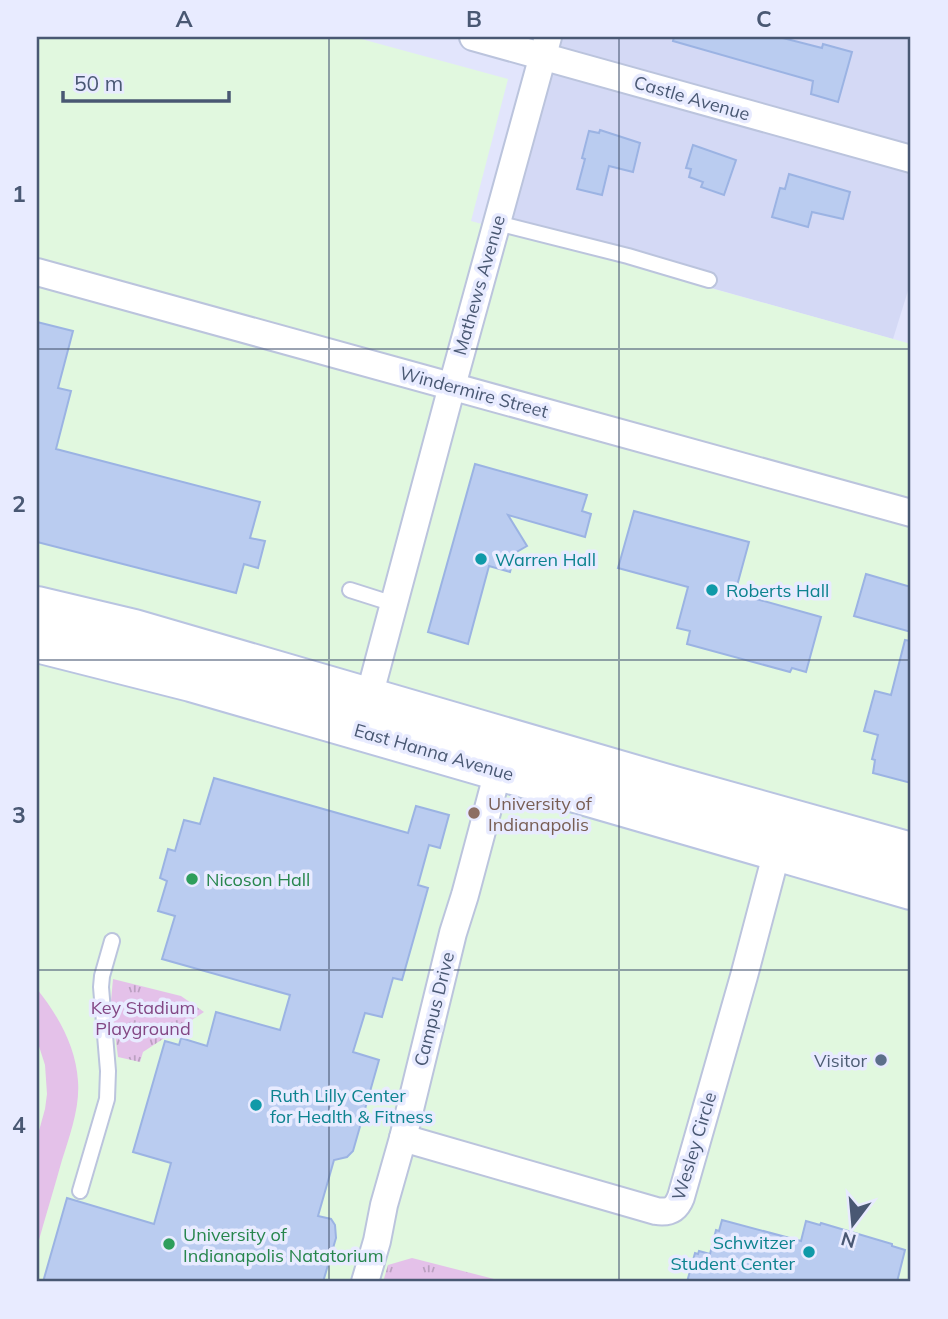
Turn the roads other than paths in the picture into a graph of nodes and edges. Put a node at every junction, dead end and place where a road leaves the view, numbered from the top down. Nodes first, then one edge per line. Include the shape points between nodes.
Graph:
1 (474, 37) edge
2 (546, 46) edge
3 (911, 159) edge
4 (497, 223) junction
5 (37, 272) edge
6 (709, 280) dead end
7 (452, 386) junction
8 (911, 513) edge
9 (350, 590) dead end
10 (394, 604) junction
11 (37, 606) edge
12 (37, 643) edge
13 (369, 697) junction
14 (503, 754) junction
15 (777, 851) junction
16 (911, 852) edge
17 (911, 890) edge
18 (112, 941) dead end
19 (403, 1138) junction
20 (80, 1191) dead end
21 (365, 1282) edge

1 - 2 street, Castle Avenue
2 - 3 street, Castle Avenue
2 - 4 street, Mathews Avenue
4 - 6 lane
4 - 7 street, Mathews Avenue
5 - 7 street, Windermire Street
7 - 8 street, Windermire Street
7 - 10 street, Mathews Avenue
9 - 10 lane
10 - 13 street, Mathews Avenue
11 - 13 main road, East Hanna Avenue
12 - 14 main road, East Hanna Avenue
13 - 14 main road, East Hanna Avenue
14 - 15 main road, East Hanna Avenue
14 - 16 main road, East Hanna Avenue via 674,786
14 - 19 street, Campus Drive
15 - 17 main road, East Hanna Avenue
15 - 19 street, Wesley Circle via 674,1209 656,1211
18 - 20 lane via 101,987 107,1099
19 - 21 street, Campus Drive

